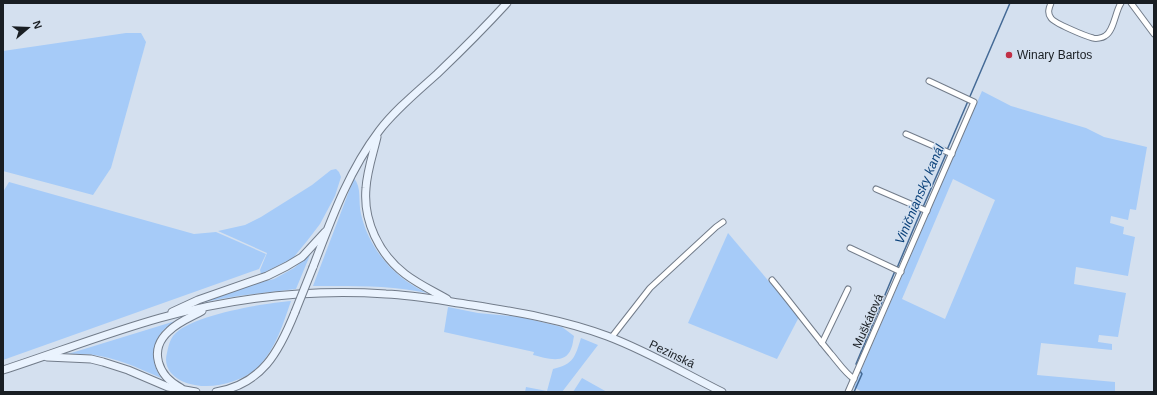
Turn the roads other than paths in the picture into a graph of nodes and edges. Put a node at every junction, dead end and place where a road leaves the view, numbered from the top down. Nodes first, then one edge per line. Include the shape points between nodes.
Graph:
1 (507, 3) edge
2 (1051, 3) edge
3 (1121, 3) edge
4 (1131, 3) edge
5 (1154, 34) edge
6 (929, 81) dead end
7 (379, 131) junction
8 (906, 134) dead end
9 (952, 154) junction
10 (876, 188) dead end
11 (927, 211) junction
12 (723, 222) dead end
13 (328, 229) junction
14 (850, 248) dead end
15 (901, 272) junction
16 (772, 280) dead end
17 (848, 288) dead end
18 (453, 302) junction
19 (209, 307) junction
20 (160, 318) junction
21 (611, 338) junction
22 (822, 343) junction
23 (43, 357) junction
24 (3, 370) edge
25 (854, 379) junction
26 (192, 392) edge
27 (216, 392) edge
28 (722, 392) edge
29 (848, 392) edge

1 - 7 main road
2 - 3 street via 1048,9 1054,22 1093,38 1100,38 1110,32
4 - 5 street
6 - 9 street, Muškátová via 974,102
7 - 13 main road via 352,173
7 - 18 main road via 370,161 366,188 366,208 373,233 384,251 404,274
8 - 9 street
9 - 11 street, Muškátová
10 - 11 street
11 - 15 street, Muškátová
12 - 21 street via 650,288
13 - 20 main road via 302,257 287,266 267,276 198,300
13 - 27 main road, bridge via 276,354 253,378
14 - 15 street
15 - 25 street, Muškátová
16 - 22 street
17 - 22 street
18 - 19 main road, Pezinská via 387,294 339,293 287,295
18 - 21 main road, Pezinská via 523,313
19 - 20 main road, Pezinská
19 - 26 main road via 168,331 160,346 158,360 162,371 172,382
20 - 23 main road
21 - 28 main road, Pezinská
22 - 25 street
23 - 24 main road
23 - 26 main road via 91,359 128,370 168,387
25 - 29 street, Muškátová

